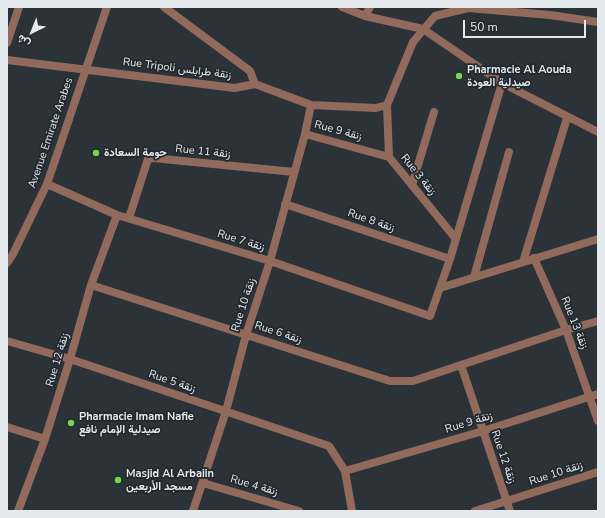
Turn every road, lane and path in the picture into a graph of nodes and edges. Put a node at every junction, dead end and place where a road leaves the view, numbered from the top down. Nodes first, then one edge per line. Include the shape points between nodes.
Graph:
1 (19, 7) edge
2 (107, 7) edge
3 (164, 7) edge
4 (342, 7) edge
5 (370, 7) edge
6 (468, 7) edge
7 (554, 7) edge
8 (550, 15) junction
9 (365, 16) junction
10 (598, 22) edge
11 (423, 29) junction
12 (7, 43) edge
13 (7, 60) edge
14 (85, 69) junction
15 (502, 83) junction
16 (255, 84) junction
17 (311, 104) junction
18 (388, 105) junction
19 (434, 112) dead end
20 (568, 118) junction
21 (598, 132) edge
22 (305, 134) junction
23 (510, 152) dead end
24 (389, 157) junction
25 (294, 172) junction
26 (47, 184) junction
27 (412, 185) junction
28 (285, 204) junction
29 (117, 215) junction
30 (129, 218) junction
31 (456, 239) junction
32 (598, 239) edge
33 (10, 252) edge
34 (534, 258) junction
35 (450, 259) junction
36 (270, 261) junction
37 (7, 262) edge
38 (523, 262) junction
39 (474, 277) junction
40 (91, 284) junction
41 (440, 288) junction
42 (598, 321) edge
43 (566, 330) junction
44 (246, 335) junction
45 (7, 341) edge
46 (70, 359) junction
47 (461, 365) junction
48 (598, 394) edge
49 (589, 396) junction
50 (226, 411) junction
51 (598, 421) edge
52 (7, 427) edge
53 (483, 431) junction
54 (45, 439) junction
55 (345, 471) junction
56 (598, 472) edge
57 (203, 483) junction
58 (507, 501) junction
59 (18, 511) edge
60 (193, 511) edge
61 (299, 511) edge
62 (352, 511) edge
63 (475, 511) edge
64 (510, 511) edge

1 - 12 street
2 - 14 street, Avenue Emirate Arabes
3 - 16 street via 250,71
4 - 9 street
5 - 9 street
6 - 8 street, Rue 3 زنقة
6 - 11 street, Rue 3 زنقة via 435,16
7 - 8 street
8 - 10 street, Rue 3 زنقة
9 - 11 street
11 - 15 street
11 - 18 street, Rue 3 زنقة via 413,42
13 - 14 street, Rue Tripoli زنقة طرابلس
14 - 16 street, Rue Tripoli زنقة طرابلس via 235,88
14 - 26 street, Avenue Emirate Arabes
15 - 20 street
15 - 31 street
16 - 17 street
17 - 18 street via 376,108
17 - 22 street, Rue 10 زنقة
18 - 24 street, Rue 3 زنقة
19 - 27 street
20 - 21 street
20 - 38 street
22 - 24 street, Rue 9 زنقة
22 - 25 street, Rue 10 زنقة
23 - 39 street
24 - 27 street, Rue 3 زنقة
25 - 28 street, Rue 10 زنقة
25 - 30 street, Rue 11 زنقة via 148,159
26 - 29 street, Rue 7 زنقة
26 - 33 street, Avenue Emirate Arabes
27 - 31 street, Rue 3 زنقة
28 - 35 street, Rue 8 زنقة
28 - 36 street, Rue 10 زنقة
29 - 30 street, Rue 7 زنقة
29 - 40 street, Rue 12 زنقة
30 - 36 street, Rue 7 زنقة
31 - 35 street
32 - 34 street
33 - 37 street, Avenue Emirate Arabes
34 - 38 street
34 - 43 street, Rue 13 زنقة
35 - 41 street
36 - 41 street, Rue 7 زنقة via 430,316
36 - 44 street, Rue 10 زنقة
38 - 39 street
39 - 41 street
40 - 44 street, Rue 6 زنقة
40 - 46 street, Rue 12 زنقة
42 - 43 street, Rue 6 زنقة
43 - 47 street, Rue 6 زنقة
43 - 49 street, Rue 13 زنقة
44 - 47 street, Rue 6 زنقة via 390,381 414,381
44 - 50 street, Rue 10 زنقة
45 - 46 street, Rue 5 زنقة
46 - 50 street, Rue 5 زنقة
46 - 54 street, Rue 12 زنقة
47 - 53 street, Rue 12 زنقة
48 - 49 street, Rue 9 زنقة
49 - 51 street, Rue 13 زنقة
49 - 53 street, Rue 9 زنقة
50 - 55 street, Rue 5 زنقة via 329,446
50 - 57 street, Rue 10 زنقة
52 - 54 street
53 - 55 street, Rue 9 زنقة
53 - 58 street, Rue 12 زنقة
54 - 59 street, Rue 12 زنقة
55 - 62 street
56 - 58 street, Rue 10 زنقة
57 - 60 street, Rue 10 زنقة
57 - 61 street, Rue 4 زنقة
58 - 63 street, Rue 10 زنقة
58 - 64 street, Rue 12 زنقة

